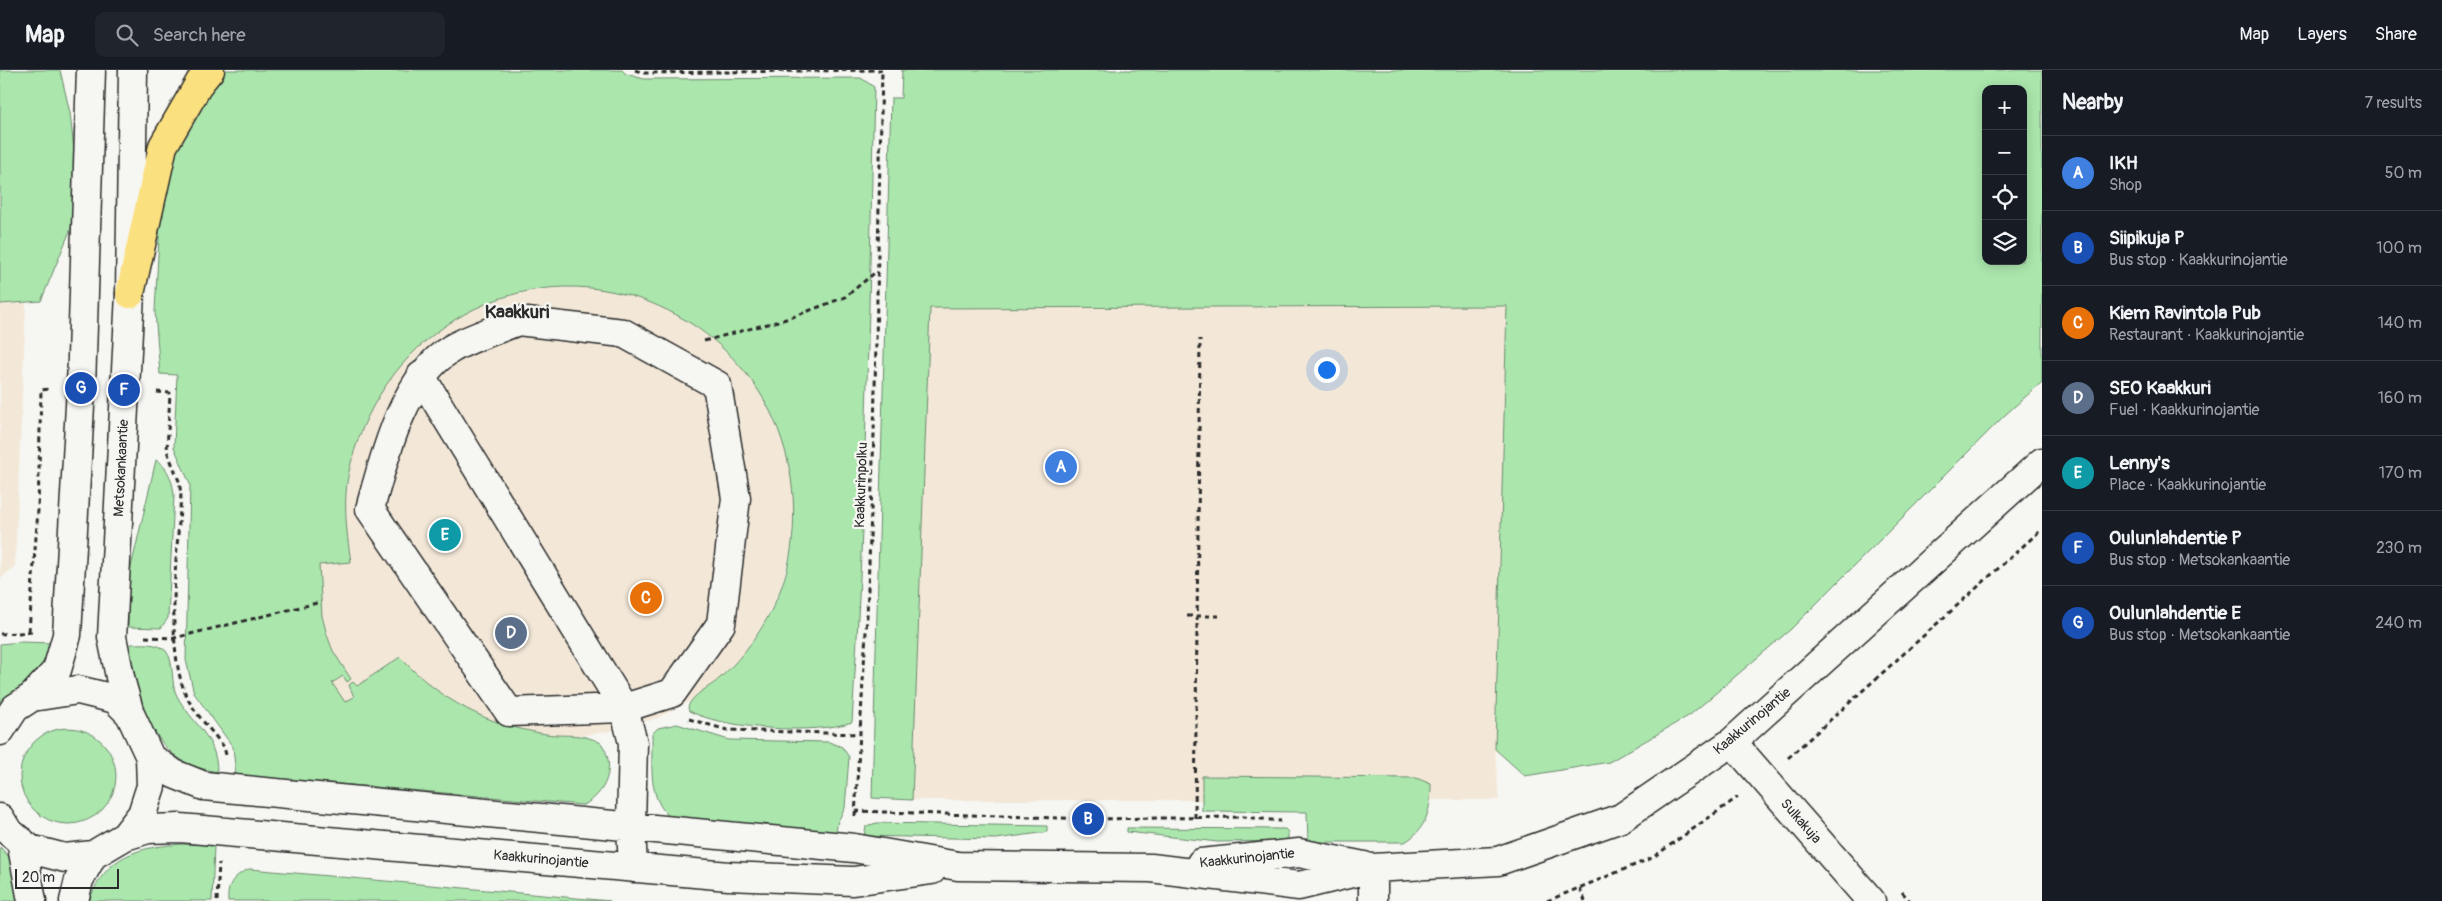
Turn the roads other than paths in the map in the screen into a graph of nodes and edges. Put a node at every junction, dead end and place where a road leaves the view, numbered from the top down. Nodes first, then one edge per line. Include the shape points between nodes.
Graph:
1 (90, 70) edge
2 (133, 70) edge
3 (210, 70) edge
4 (130, 294) junction
5 (421, 376) junction
6 (2042, 462) edge
7 (32, 697) junction
8 (624, 708) junction
9 (130, 714) junction
10 (0, 729) edge
11 (1732, 742) junction
12 (150, 757) junction
13 (631, 826) junction
14 (7, 829) edge
15 (125, 836) junction
16 (93, 855) junction
17 (958, 866) junction
18 (634, 868) junction
19 (1151, 868) junction
20 (1373, 868) junction
21 (32, 901) edge
22 (74, 901) edge
23 (1373, 901) edge
24 (1871, 901) edge

1 - 7 street via 81,388 67,635 57,670
2 - 4 street, Metsokankaantie
3 - 4 main road via 163,146
4 - 9 street, Metsokankaantie via 112,637
5 - 8 street
5 - 8 street via 389,441 370,509 509,712
5 - 8 street via 451,349 518,320 623,333 717,385 736,498 721,624 672,693
6 - 11 street, Kaakkurinojantie
7 - 9 street via 78,690 115,699
7 - 10 street via 15,708
8 - 13 street via 633,743
9 - 12 street, Metsokankaantie
11 - 20 street, Kaakkurinojantie via 1621,818 1498,861
11 - 24 street, Sulkakuja
12 - 13 street, Kaakkurinojantie via 174,774 204,786
12 - 15 street via 151,786 142,814
13 - 17 street, Kaakkurinojantie via 854,848
13 - 18 street
14 - 16 street via 30,849 65,858
14 - 21 street
15 - 16 street
15 - 18 street, Kaakkurinojantie via 148,829 180,828
16 - 22 street via 79,880
17 - 18 street, Kaakkurinojantie via 853,881
17 - 19 street, Kaakkurinojantie
19 - 20 street, Kaakkurinojantie via 1299,852
19 - 20 street, Kaakkurinojantie via 1299,886
20 - 23 street

